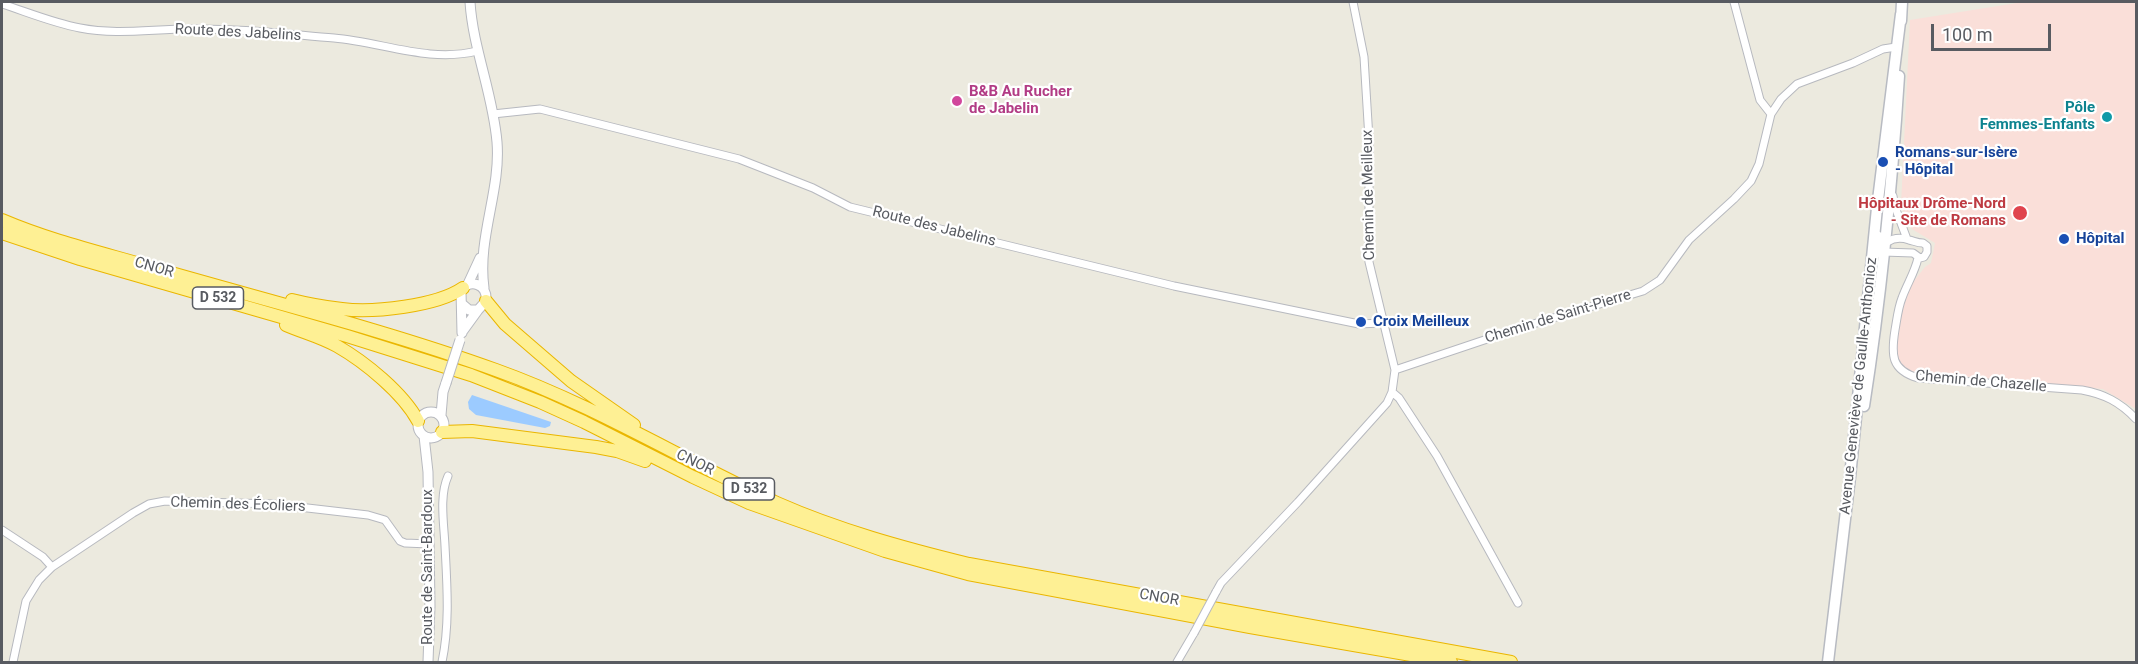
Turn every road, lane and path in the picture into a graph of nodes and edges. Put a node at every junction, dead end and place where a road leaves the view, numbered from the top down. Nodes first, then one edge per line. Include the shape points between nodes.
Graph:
1 (470, 2) edge
2 (1353, 2) edge
3 (1734, 2) edge
4 (1902, 2) edge
5 (2, 4) edge
6 (1901, 14) junction
7 (1896, 47) junction
8 (477, 51) junction
9 (493, 114) junction
10 (1771, 114) junction
11 (1894, 156) junction
12 (1877, 208) junction
13 (2, 219) edge
14 (2, 232) edge
15 (1907, 239) junction
16 (1917, 243) junction
17 (1883, 248) junction
18 (1915, 255) junction
19 (482, 256) junction
20 (1872, 263) junction
21 (146, 265) junction
22 (465, 286) junction
23 (484, 288) junction
24 (218, 298) junction
25 (462, 304) junction
26 (482, 305) junction
27 (1382, 323) junction
28 (461, 337) junction
29 (1395, 370) junction
30 (445, 387) junction
31 (1392, 392) junction
32 (431, 411) junction
33 (441, 416) junction
34 (2136, 419) edge
35 (418, 421) junction
36 (440, 434) junction
37 (424, 436) junction
38 (707, 469) junction
39 (428, 472) junction
40 (448, 476) dead end
41 (1850, 477) junction
42 (749, 503) junction
43 (2, 530) edge
44 (429, 544) junction
45 (52, 567) junction
46 (1518, 603) dead end
47 (13, 663) edge
48 (428, 663) edge
49 (442, 663) edge
50 (1178, 663) edge
51 (1451, 663) edge
52 (1511, 663) edge
53 (1827, 663) edge

1 - 8 street
2 - 27 street, Chemin de Meilleux via 1364,57 1370,139 1369,262
3 - 10 street via 1760,100
4 - 6 main road, Avenue Geneviève de Gaulle-Anthonioz
5 - 8 street, Route des Jabelins via 62,24 99,30 221,29 337,38 432,55
6 - 7 main road, Avenue Geneviève de Gaulle-Anthonioz
6 - 11 main road, Avenue Geneviève de Gaulle-Anthonioz
7 - 10 street, Chemin de Saint-Pierre via 1797,84
7 - 12 main road, Avenue Geneviève de Gaulle-Anthonioz
8 - 9 street
9 - 19 street via 497,165
9 - 27 street, Route des Jabelins via 540,109 739,159 850,207 1174,286 1359,324
10 - 29 street, Chemin de Saint-Pierre via 1751,181 1689,240 1660,280 1643,291
11 - 15 street via 1893,199
11 - 17 main road, Avenue Geneviève de Gaulle-Anthonioz
12 - 17 street
12 - 20 main road, Avenue Geneviève de Gaulle-Anthonioz
13 - 21 highway, CNOR / D 532 via 45,236
14 - 24 highway, CNOR / D 532 via 80,259
15 - 16 street
15 - 17 street
16 - 18 street via 1913,248
16 - 18 street via 1928,249 1924,257
17 - 18 street
17 - 20 street
17 - 41 main road, Avenue Geneviève de Gaulle-Anthonioz via 1871,362
18 - 34 street, Chemin de Chazelle via 1892,347 1899,369 1907,375 2082,390 2102,394 2127,408
19 - 22 street
19 - 23 street
20 - 41 main road, Avenue Geneviève de Gaulle-Anthonioz
21 - 22 highway via 343,309 417,304 448,297
21 - 38 highway, CNOR / D 532 via 491,368 589,410
22 - 23 street via 476,284
22 - 25 street via 460,296
23 - 26 street via 487,296
24 - 35 highway via 336,345 384,383
24 - 42 highway, CNOR / D 532 via 489,381 584,422
25 - 26 street via 469,310
25 - 28 street
26 - 28 street
26 - 38 highway via 614,413
27 - 29 street, Chemin de Meilleux
28 - 30 street, bridge
29 - 31 street, Chemin de Meilleux
30 - 32 street
30 - 33 street
31 - 46 street via 1437,456
31 - 50 street, bridge via 1387,404 1221,583
32 - 33 street
32 - 35 street
33 - 36 street via 445,424
35 - 37 street
36 - 37 street
36 - 39 street, Route de Saint-Bardoux
36 - 42 highway via 472,432 617,451
37 - 39 street, Route de Saint-Bardoux
38 - 52 highway, CNOR / D 532 via 810,516 969,564
39 - 44 street, Route de Saint-Bardoux
40 - 49 street via 443,511 447,621
41 - 53 main road, Avenue Geneviève de Gaulle-Anthonioz
42 - 51 highway, CNOR / D 532 via 854,542 968,573
43 - 45 street
44 - 45 street, Chemin des Écoliers via 400,541 386,520 368,515 273,504 165,501 133,513
44 - 48 street, Route de Saint-Bardoux
45 - 47 street, Chemin des Écoliers via 26,602

